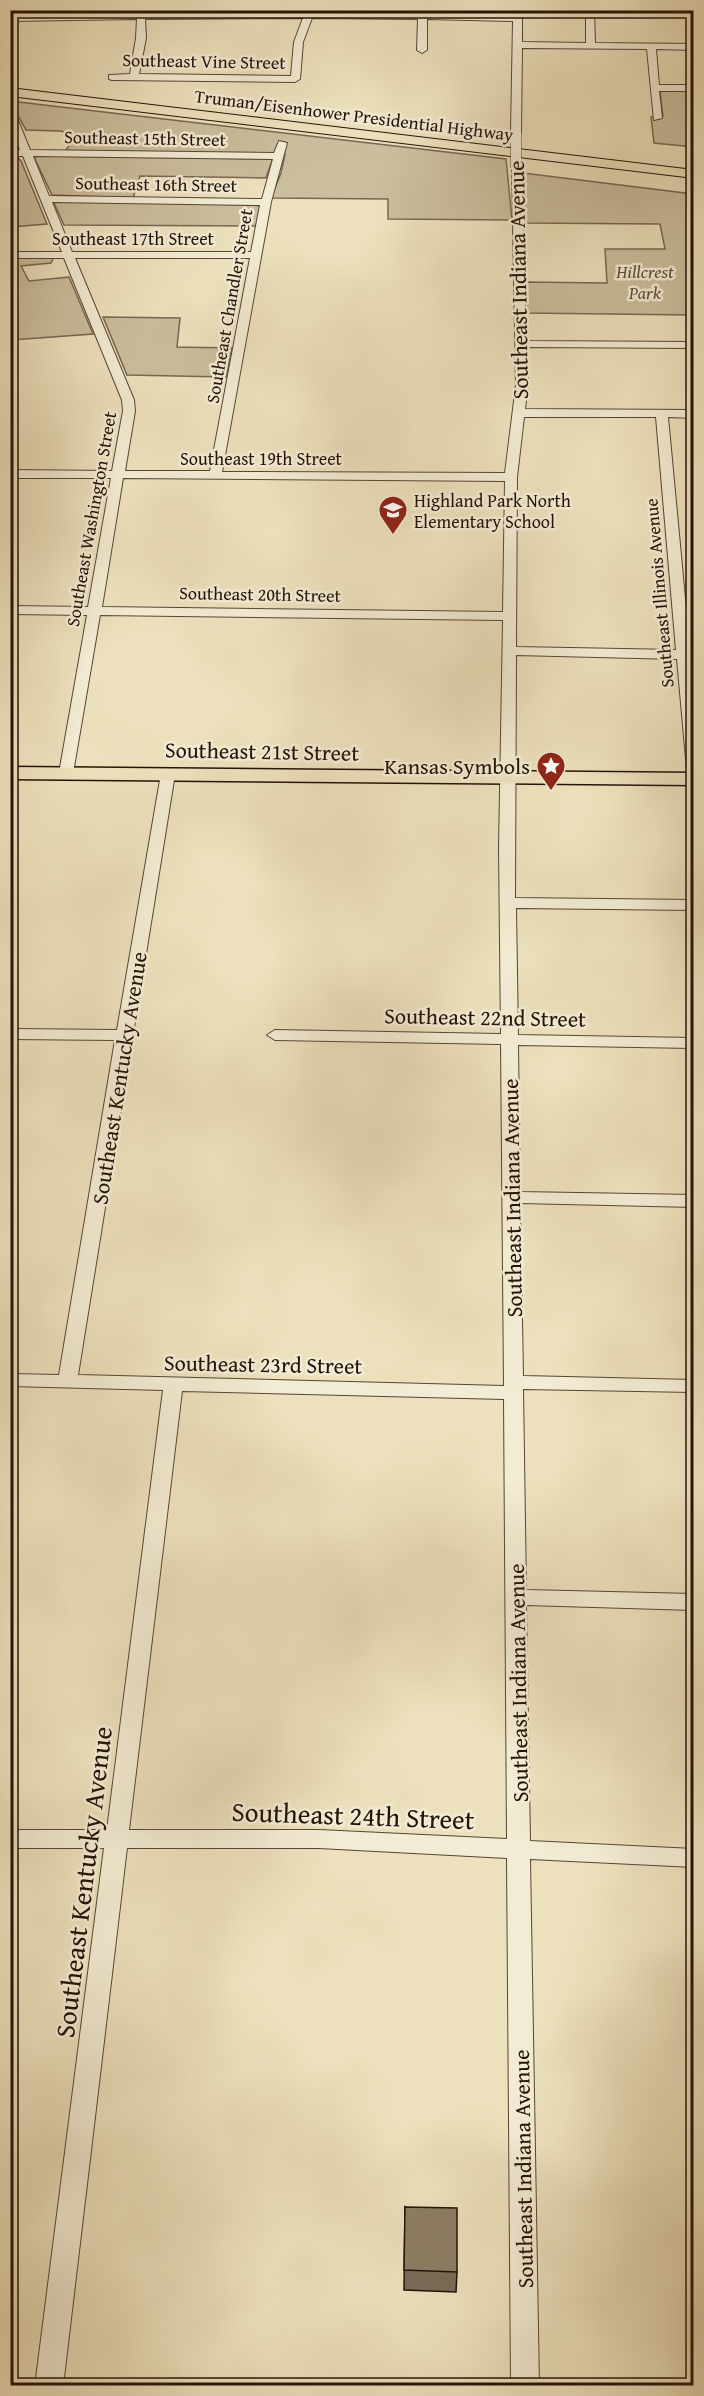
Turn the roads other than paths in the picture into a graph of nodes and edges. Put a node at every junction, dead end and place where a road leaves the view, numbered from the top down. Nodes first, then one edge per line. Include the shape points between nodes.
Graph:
1 (590, 10) edge
2 (310, 13) edge
3 (518, 14) edge
4 (423, 15) junction
5 (141, 16) junction
6 (10, 18) edge
7 (518, 45) junction
8 (591, 46) junction
9 (651, 46) junction
10 (693, 47) edge
11 (422, 50) dead end
12 (112, 77) dead end
13 (134, 77) junction
14 (10, 82) edge
15 (654, 88) junction
16 (693, 88) edge
17 (19, 89) edge
18 (10, 113) edge
19 (657, 118) dead end
20 (282, 143) dead end
21 (10, 153) edge
22 (27, 153) junction
23 (278, 156) junction
24 (693, 167) edge
25 (693, 174) edge
26 (46, 199) junction
27 (266, 202) junction
28 (10, 255) edge
29 (69, 255) junction
30 (256, 255) junction
31 (521, 344) junction
32 (693, 345) edge
33 (519, 413) junction
34 (662, 414) junction
35 (693, 414) edge
36 (10, 474) edge
37 (117, 474) junction
38 (215, 477) junction
39 (511, 477) junction
40 (10, 610) edge
41 (93, 610) junction
42 (509, 616) junction
43 (509, 651) junction
44 (688, 655) edge
45 (693, 770) edge
46 (10, 773) edge
47 (66, 773) junction
48 (168, 774) junction
49 (507, 778) junction
50 (693, 779) edge
51 (508, 903) junction
52 (693, 905) edge
53 (10, 1034) edge
54 (126, 1035) junction
55 (276, 1035) dead end
56 (510, 1041) junction
57 (693, 1043) edge
58 (511, 1197) junction
59 (693, 1201) edge
60 (10, 1380) edge
61 (67, 1382) junction
62 (173, 1386) junction
63 (693, 1386) edge
64 (514, 1388) junction
65 (517, 1597) junction
66 (693, 1602) edge
67 (10, 1839) edge
68 (117, 1840) junction
69 (519, 1850) junction
70 (693, 1858) edge
71 (49, 2385) edge
72 (525, 2385) edge

1 - 8 street
2 - 4 street
2 - 5 street
2 - 13 street, Southeast Vine Street via 304,19 295,79
3 - 4 street
3 - 7 street, Southeast Indiana Avenue
4 - 11 street
5 - 6 street
5 - 13 street
7 - 8 street
7 - 31 street, Southeast Indiana Avenue, bridge via 516,168
8 - 9 street
9 - 10 street
9 - 15 street
12 - 13 street, Southeast Vine Street
14 - 17 highway
15 - 16 street
15 - 19 street
17 - 24 highway, Truman/Eisenhower Presidential Highway
17 - 25 highway, Truman/Eisenhower Presidential Highway
18 - 22 street, Southeast Washington Street
20 - 23 street, Southeast Chandler Street
21 - 22 street, Southeast 15th Street
22 - 23 street, Southeast 15th Street
22 - 26 street, Southeast Washington Street
23 - 27 street, Southeast Chandler Street
26 - 27 street, Southeast 16th Street
26 - 29 street, Southeast Washington Street
27 - 30 street, Southeast Chandler Street
28 - 29 street, Southeast 17th Street
29 - 30 street, Southeast 17th Street
29 - 37 street, Southeast Washington Street via 128,400
30 - 38 street, Southeast Chandler Street
31 - 32 street
31 - 33 street, Southeast Indiana Avenue
33 - 34 street
33 - 39 street, Southeast Indiana Avenue
34 - 35 street
34 - 44 street, Southeast Illinois Avenue
36 - 37 street, Southeast 19th Street
37 - 38 street, Southeast 19th Street
37 - 41 street, Southeast Washington Street
38 - 39 street, Southeast 19th Street
39 - 42 street, Southeast Indiana Avenue
40 - 41 street, Southeast 20th Street
41 - 42 street, Southeast 20th Street
41 - 47 street, Southeast Washington Street
42 - 43 street, Southeast Indiana Avenue
43 - 44 street
43 - 49 street, Southeast Indiana Avenue
44 - 45 street, Southeast Illinois Avenue
46 - 47 main road, Southeast 21st Street
47 - 48 main road, Southeast 21st Street
48 - 49 main road, Southeast 21st Street
48 - 54 street, Southeast Kentucky Avenue
49 - 50 main road, Southeast 21st Street
49 - 51 street, Southeast Indiana Avenue
51 - 52 street
51 - 56 street, Southeast Indiana Avenue
53 - 54 street
54 - 61 street, Southeast Kentucky Avenue
55 - 56 street, Southeast 22nd Street
56 - 57 street, Southeast 22nd Street
56 - 58 street, Southeast Indiana Avenue
58 - 59 street
58 - 64 street, Southeast Indiana Avenue
60 - 61 street, Southeast 23rd Street
61 - 62 street, Southeast 23rd Street
62 - 64 street, Southeast 23rd Street
62 - 68 street, Southeast Kentucky Avenue
63 - 64 street, Southeast 23rd Street
64 - 65 street, Southeast Indiana Avenue
65 - 66 street
65 - 69 street, Southeast Indiana Avenue
67 - 68 street, Southeast 24th Street
68 - 69 street, Southeast 24th Street via 319,1839
68 - 71 street, Southeast Kentucky Avenue
69 - 70 street, Southeast 24th Street
69 - 72 street, Southeast Indiana Avenue

